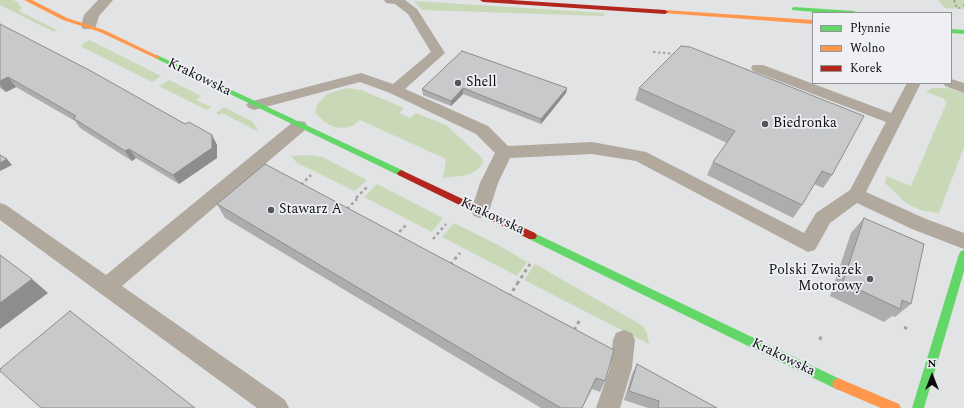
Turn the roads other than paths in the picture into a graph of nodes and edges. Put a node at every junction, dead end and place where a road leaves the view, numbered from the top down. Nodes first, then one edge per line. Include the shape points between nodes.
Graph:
1 (27, 0) edge
2 (106, 0) edge
3 (390, 0) edge
4 (483, 0) edge
5 (785, 8) dead end
6 (840, 12) edge
7 (812, 22) edge
8 (89, 26) junction
9 (952, 31) edge
10 (964, 32) edge
11 (758, 68) dead end
12 (913, 84) edge
13 (952, 84) edge
14 (964, 88) edge
15 (395, 90) junction
16 (254, 105) junction
17 (895, 120) junction
18 (299, 126) junction
19 (504, 152) junction
20 (856, 195) junction
21 (0, 210) edge
22 (480, 211) junction
23 (964, 242) edge
24 (964, 254) edge
25 (107, 286) junction
26 (624, 340) dead end
27 (278, 408) edge
28 (608, 408) edge
29 (895, 408) edge
30 (918, 408) edge

1 - 8 street, Krakowska via 65,19
2 - 8 street via 92,15
3 - 15 lane via 398,1 413,12 438,53
4 - 7 street
5 - 6 street
8 - 16 street, Krakowska
9 - 10 street
11 - 17 lane
12 - 17 lane
13 - 14 lane
15 - 16 lane via 361,77
15 - 19 lane via 482,130
16 - 18 street, Krakowska
17 - 20 lane
18 - 22 street, Krakowska
18 - 25 lane
19 - 20 lane via 592,148 640,156 808,244 822,218
19 - 22 lane via 489,183
20 - 23 lane
21 - 25 lane
22 - 29 street, Krakowska via 813,373
24 - 30 street
25 - 27 lane
26 - 28 lane via 621,368

